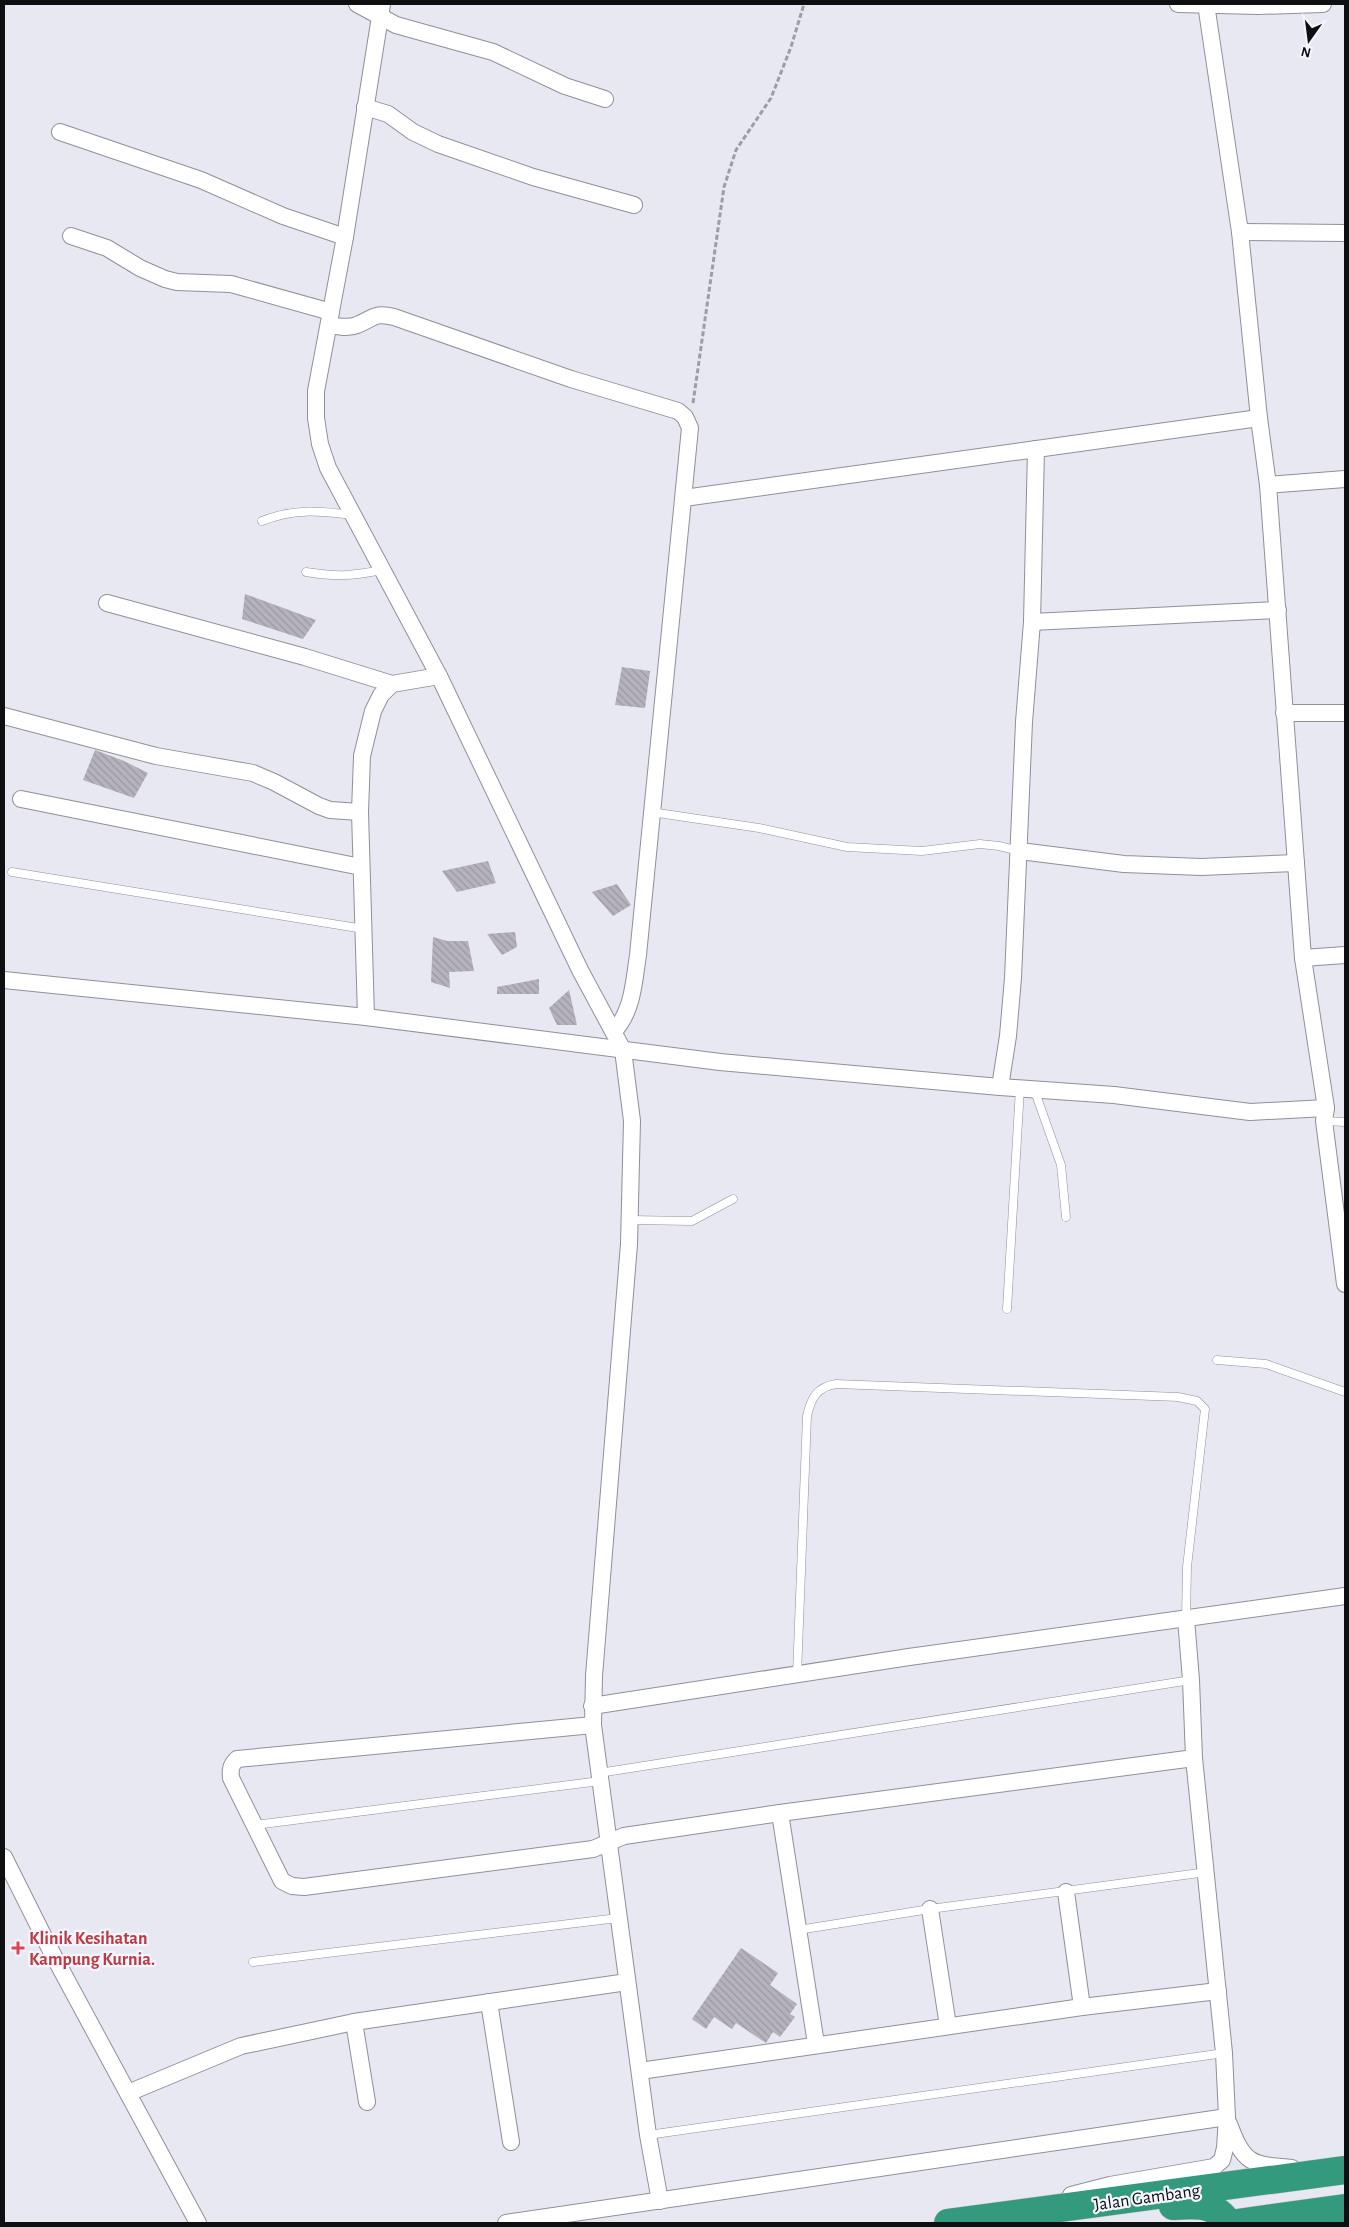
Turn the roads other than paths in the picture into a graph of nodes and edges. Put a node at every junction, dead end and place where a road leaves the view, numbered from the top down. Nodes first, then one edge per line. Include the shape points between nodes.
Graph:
1 (356, 4) edge
2 (1178, 4) edge
3 (1207, 4) edge
4 (1312, 4) edge
5 (380, 10) edge
6 (605, 100) dead end
7 (365, 107) junction
8 (60, 132) dead end
9 (634, 205) dead end
10 (1240, 232) junction
11 (1345, 233) edge
12 (71, 236) dead end
13 (345, 237) junction
14 (330, 319) junction
15 (1258, 418) junction
16 (1036, 449) junction
17 (1345, 478) edge
18 (1268, 485) junction
19 (684, 498) junction
20 (353, 515) junction
21 (262, 521) dead end
22 (382, 570) junction
23 (306, 572) dead end
24 (107, 603) dead end
25 (1278, 610) junction
26 (1032, 622) junction
27 (439, 676) junction
28 (392, 684) junction
29 (1284, 713) junction
30 (1345, 713) edge
31 (4, 716) edge
32 (21, 799) dead end
33 (360, 812) junction
34 (651, 812) junction
35 (1020, 851) junction
36 (1296, 862) junction
37 (362, 866) junction
38 (12, 872) dead end
39 (364, 929) junction
40 (1345, 955) edge
41 (1303, 958) junction
42 (4, 980) edge
43 (366, 1017) junction
44 (614, 1031) junction
45 (623, 1050) junction
46 (1000, 1087) junction
47 (1027, 1089) junction
48 (1325, 1115) junction
49 (1345, 1122) edge
50 (733, 1199) dead end
51 (1066, 1216) dead end
52 (630, 1220) junction
53 (1345, 1284) edge
54 (1007, 1309) dead end
55 (1217, 1360) dead end
56 (1345, 1392) edge
57 (1345, 1596) edge
58 (1186, 1619) junction
59 (797, 1675) junction
60 (1191, 1680) junction
61 (592, 1706) junction
62 (593, 1725) junction
63 (1194, 1758) junction
64 (599, 1777) junction
65 (780, 1813) junction
66 (254, 1825) junction
67 (608, 1842) junction
68 (4, 1857) edge
69 (1207, 1872) junction
70 (1066, 1892) junction
71 (930, 1909) junction
72 (618, 1918) junction
73 (798, 1930) junction
74 (253, 1962) dead end
75 (627, 1982) junction
76 (1218, 1991) junction
77 (489, 2002) junction
78 (1082, 2006) junction
79 (354, 2022) junction
80 (948, 2026) junction
81 (816, 2044) junction
82 (1224, 2053) junction
83 (640, 2070) junction
84 (128, 2094) junction
85 (366, 2102) dead end
86 (1227, 2118) junction
87 (648, 2135) junction
88 (511, 2142) dead end
89 (1340, 2171) edge
90 (660, 2201) junction
91 (1345, 2208) edge
92 (1345, 2217) edge
93 (982, 2219) junction
94 (198, 2223) edge
95 (506, 2223) edge
96 (948, 2223) edge
97 (1228, 2223) edge
98 (1237, 2223) edge
99 (1323, 2223) edge

1 - 5 street
2 - 3 street
3 - 4 street
3 - 10 street
5 - 6 street via 404,27 493,52
5 - 7 street
7 - 9 street via 388,114 413,132 438,144 534,177
7 - 13 street
8 - 13 street via 201,180 283,216
10 - 11 street
10 - 15 street
12 - 14 street via 107,248 165,279 231,284
13 - 14 street
14 - 19 street via 346,327 382,314 394,317 571,379 678,411 690,428
14 - 20 street via 316,391 316,418 328,468
15 - 16 street
15 - 18 street
16 - 19 street
16 - 26 street
17 - 18 street
18 - 25 street
19 - 34 street
20 - 21 lane via 298,511
20 - 22 street
22 - 23 lane via 334,577
22 - 27 street
24 - 28 street
25 - 26 street
25 - 29 street
26 - 35 street via 1024,722
27 - 28 street
27 - 44 street via 580,970
28 - 33 street via 381,695 368,728 362,756
29 - 30 street
29 - 36 street
31 - 33 street via 156,756 253,773 324,808
32 - 37 street
33 - 37 street
34 - 35 lane via 759,828 847,847 922,851 980,844
34 - 44 street via 633,991 621,1023
35 - 36 street via 1124,864 1201,867
35 - 46 street via 1011,997
36 - 41 street
37 - 39 street
38 - 39 lane
39 - 43 street
40 - 41 street
41 - 48 street
42 - 43 street
43 - 45 street
44 - 45 street
45 - 46 street
45 - 52 street via 632,1121
46 - 47 street
47 - 48 street via 1114,1095 1250,1112
47 - 51 lane via 1061,1165
47 - 54 lane
48 - 49 lane
48 - 53 street
50 - 52 lane via 692,1221
52 - 61 street
55 - 56 lane via 1266,1364
57 - 58 street
58 - 59 street
58 - 59 lane via 1187,1567 1205,1409 1197,1401 1178,1397 836,1384 815,1393 807,1416
58 - 60 street
59 - 61 street
60 - 63 street
60 - 64 lane
61 - 62 street
62 - 64 street
62 - 66 street via 237,1759 232,1764 231,1778
63 - 65 street
63 - 69 street
64 - 66 lane
64 - 67 street
65 - 67 street via 624,1836
65 - 73 street
66 - 67 street via 282,1881 304,1887 593,1849
67 - 72 street
68 - 84 street via 50,1951
69 - 70 lane
69 - 76 street
70 - 71 lane
70 - 78 street
71 - 73 lane
71 - 80 street
72 - 74 lane
72 - 75 street
73 - 81 street
75 - 77 street
75 - 83 street
76 - 78 street
76 - 82 street
77 - 79 street
77 - 88 street
78 - 80 street
79 - 84 street via 241,2046
79 - 85 street
80 - 81 street
81 - 83 street
82 - 86 street
82 - 87 lane
83 - 87 street
84 - 94 street
86 - 89 street via 1238,2146 1247,2158 1259,2164
86 - 90 street
86 - 93 street via 1222,2160 1214,2167 1110,2185
87 - 90 street
89 - 93 highway, Jalan Gambang
90 - 95 street
91 - 98 highway
92 - 99 highway
93 - 96 highway, Jalan Gambang
93 - 97 highway via 1195,2205 1207,2206

